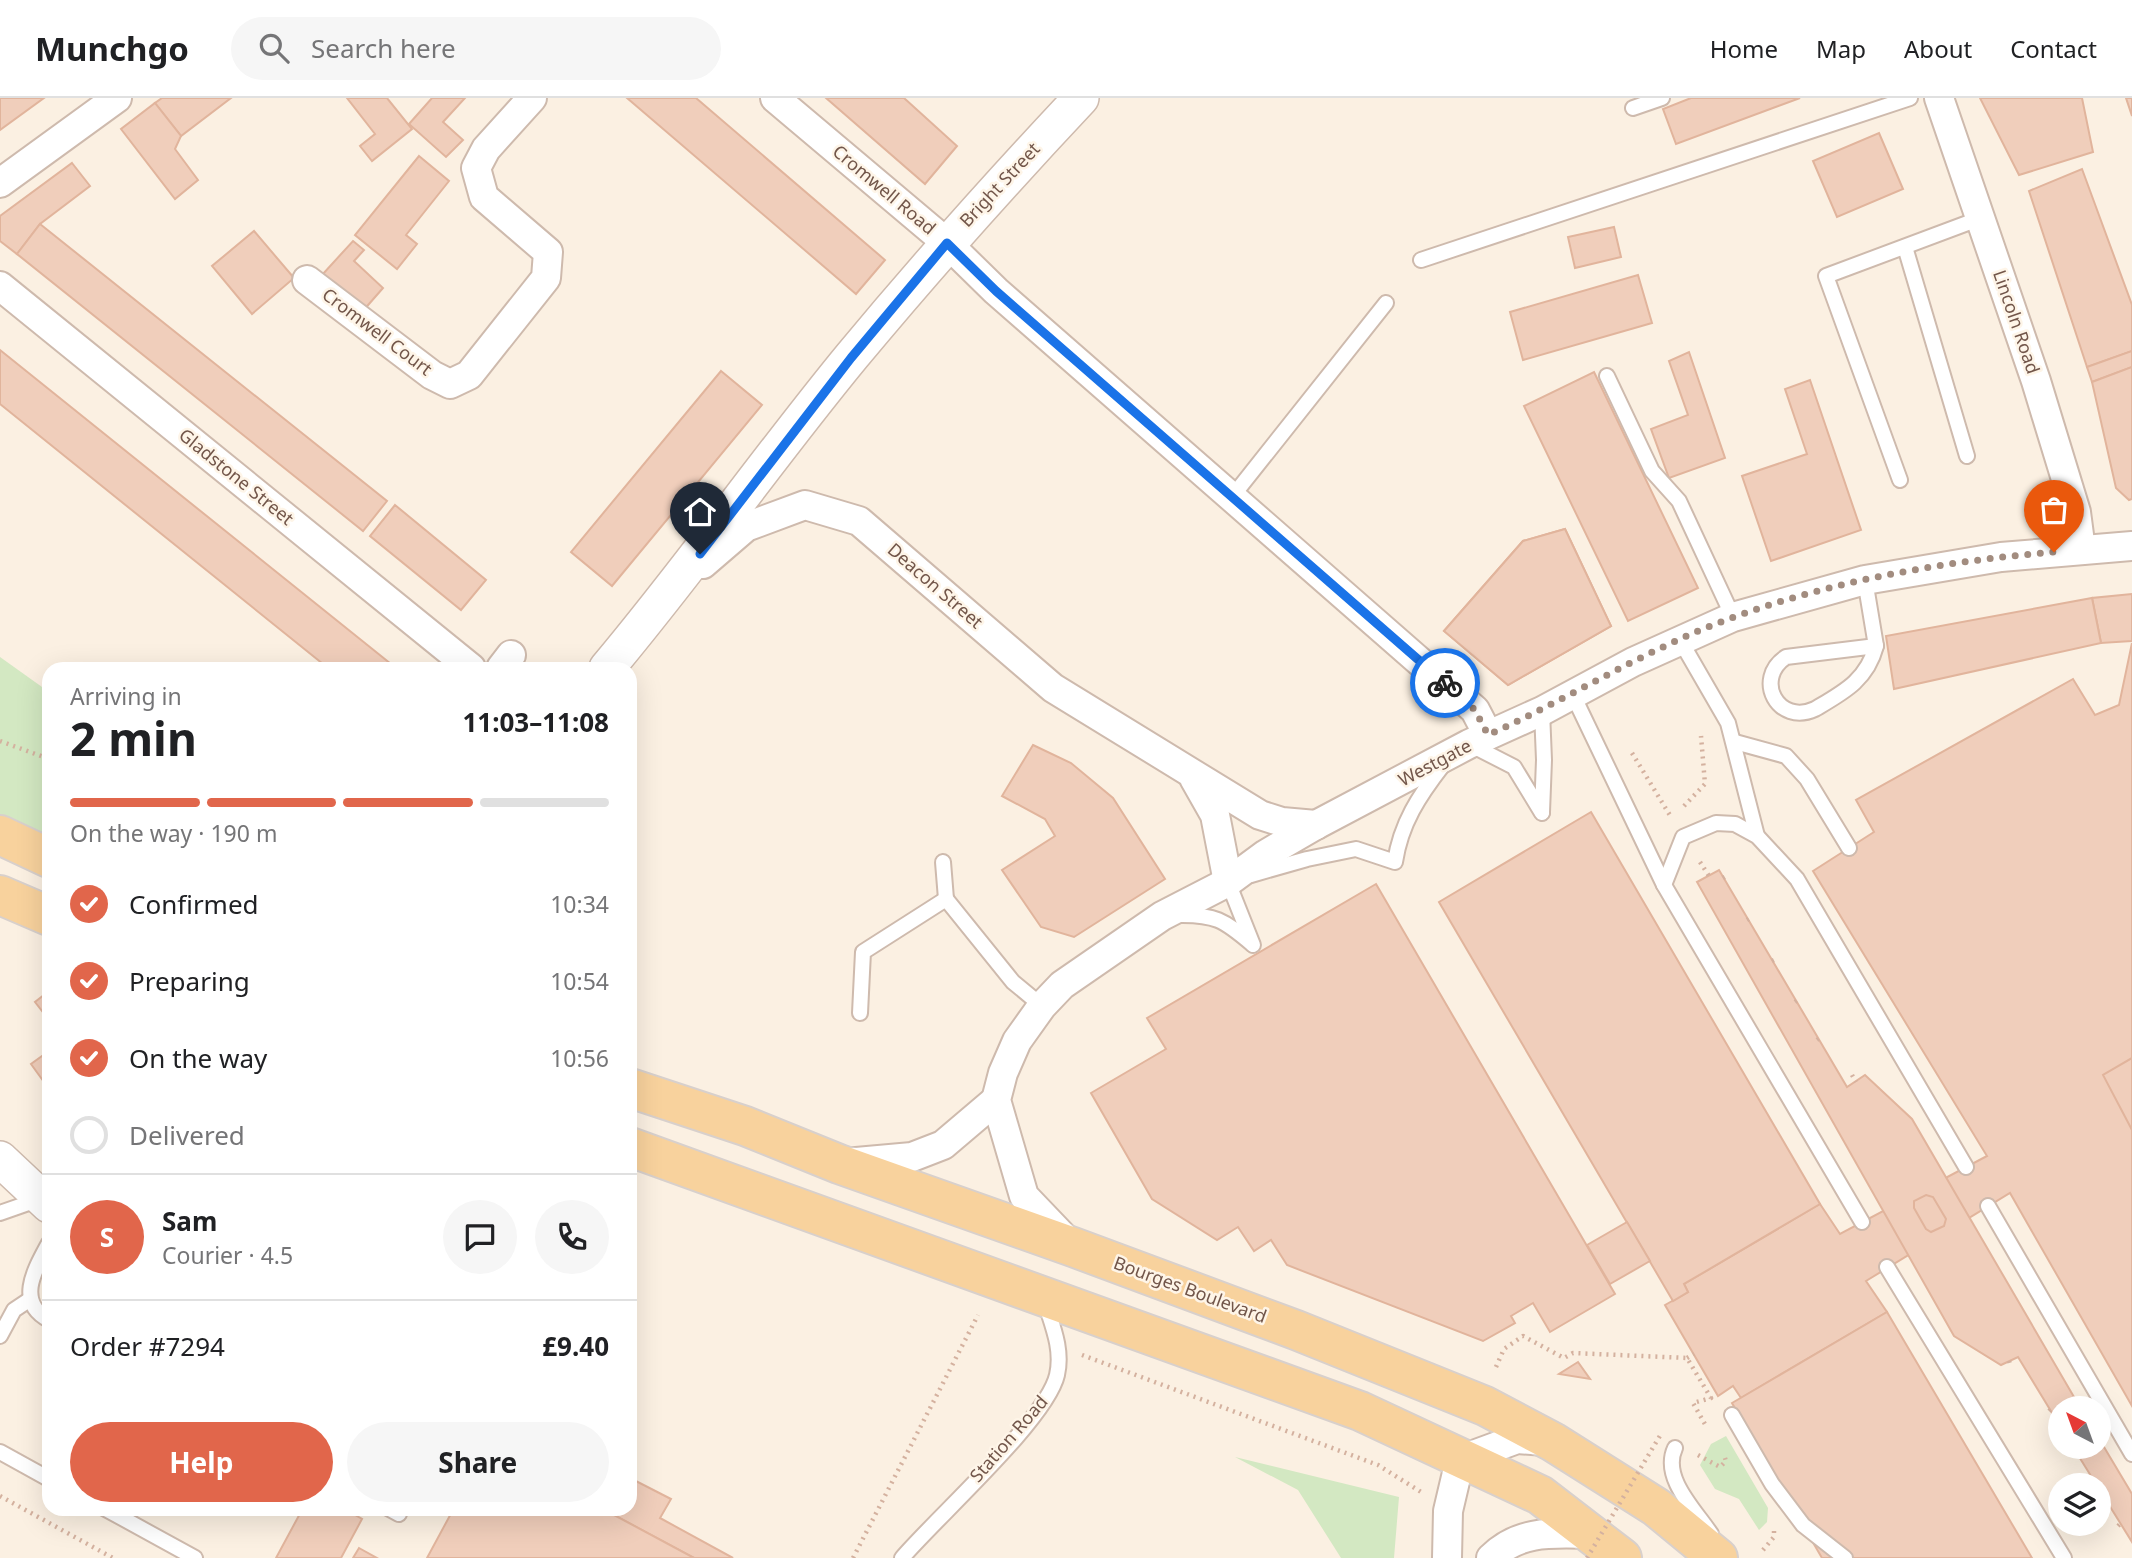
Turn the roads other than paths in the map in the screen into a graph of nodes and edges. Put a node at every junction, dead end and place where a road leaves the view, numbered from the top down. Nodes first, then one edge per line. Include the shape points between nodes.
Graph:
1 (117, 98) edge
2 (532, 98) edge
3 (775, 98) edge
4 (1081, 98) edge
5 (1662, 98) edge
6 (1910, 98) edge
7 (1939, 98) edge
8 (1633, 108) dead end
9 (0, 183) edge
10 (1981, 218) junction
11 (947, 243) junction
12 (1905, 247) junction
13 (1421, 260) dead end
14 (307, 280) dead end
15 (0, 286) edge
16 (1386, 303) dead end
17 (1607, 376) dead end
18 (1967, 456) dead end
19 (1900, 480) dead end
20 (1232, 497) junction
21 (2132, 545) edge
22 (2081, 550) junction
23 (1865, 579) junction
24 (669, 594) junction
25 (1733, 617) junction
26 (1680, 640) junction
27 (1876, 646) junction
28 (464, 662) edge
29 (612, 662) edge
30 (1573, 695) junction
31 (1542, 711) junction
32 (1735, 742) junction
33 (1469, 745) junction
34 (1193, 775) junction
35 (1316, 825) junction
36 (0, 835) edge
37 (1757, 836) junction
38 (1849, 849) dead end
39 (42, 855) edge
40 (943, 862) dead end
41 (1228, 882) junction
42 (1664, 885) junction
43 (0, 895) edge
44 (946, 900) junction
45 (42, 913) edge
46 (1162, 916) junction
47 (1042, 1006) junction
48 (860, 1013) dead end
49 (637, 1091) edge
50 (996, 1100) junction
51 (637, 1150) edge
52 (0, 1159) edge
53 (839, 1164) junction
54 (1966, 1167) dead end
55 (42, 1199) edge
56 (42, 1203) edge
57 (1988, 1206) dead end
58 (0, 1213) edge
59 (1862, 1222) dead end
60 (1073, 1247) junction
61 (42, 1257) edge
62 (1887, 1268) dead end
63 (1044, 1298) junction
64 (29, 1300) junction
65 (42, 1316) edge
66 (0, 1336) edge
67 (1732, 1415) dead end
68 (1553, 1441) junction
69 (1675, 1448) dead end
70 (0, 1452) edge
71 (2132, 1454) edge
72 (1460, 1460) junction
73 (42, 1475) edge
74 (119, 1516) edge
75 (1588, 1546) edge
76 (195, 1558) edge
77 (902, 1558) edge
78 (1447, 1558) edge
79 (1491, 1558) edge
80 (1622, 1558) edge
81 (1718, 1558) edge
82 (1728, 1558) edge
83 (1845, 1558) edge
84 (2064, 1558) edge

1 - 9 street
2 - 14 street, Cromwell Court via 486,149 477,168 484,197 548,252 546,278 469,375 450,384 432,375
3 - 11 street, Cromwell Road
4 - 11 street, Bright Street
5 - 8 lane
6 - 13 lane
7 - 10 street, Lincoln Road
10 - 12 lane
10 - 22 street, Lincoln Road via 2076,512
11 - 20 street, Cromwell Road
11 - 24 street, Bright Street via 851,358
12 - 18 lane
12 - 19 lane via 1826,276
15 - 28 street, Gladstone Street
16 - 20 lane
17 - 25 lane via 1653,471 1679,501
20 - 33 street, Cromwell Road via 1475,710
21 - 22 street, Westgate
22 - 23 street, Westgate via 2001,557
23 - 25 street, Westgate
23 - 27 lane
24 - 29 street, Bright Street
24 - 34 street, Deacon Street via 746,527 805,505 859,521 1053,688
25 - 26 street, Westgate
26 - 30 street, Westgate
26 - 32 lane
27 - 27 lane via 1861,678 1815,709 1787,711 1773,699 1769,680 1786,657
30 - 31 street, Westgate
30 - 42 lane
31 - 33 street, Westgate
31 - 33 lane via 1542,813 1514,767
32 - 37 lane
32 - 38 lane via 1786,756 1807,779
33 - 35 street, Westgate
33 - 41 lane via 1414,803 1399,836 1395,862 1356,849
34 - 35 street, Deacon Street via 1261,816
34 - 41 street, Deacon Street via 1215,815
35 - 41 street, Westgate
36 - 39 main road
37 - 42 lane via 1735,824 1716,823 1683,837
37 - 54 lane via 1797,879
40 - 44 lane
41 - 46 street, Westgate
41 - 46 lane via 1253,945 1223,919 1202,914
42 - 59 lane
43 - 45 main road
44 - 47 lane via 1013,982
44 - 48 lane via 863,952
46 - 47 street, Westgate via 1076,975
47 - 50 street, Westgate via 1017,1041
49 - 53 main road, Bourges Boulevard via 745,1126
50 - 53 street via 943,1144 912,1157
50 - 60 street via 1024,1196
51 - 63 main road
52 - 55 street
53 - 60 main road, Bourges Boulevard
56 - 58 lane
57 - 71 lane
60 - 68 main road, Bourges Boulevard via 1485,1406
61 - 64 lane via 30,1280
62 - 84 lane
63 - 72 main road via 1360,1412
63 - 77 lane, Station Road via 1059,1347 1050,1395
64 - 65 lane
64 - 66 lane via 14,1310
67 - 83 lane via 1772,1484 1803,1525
68 - 72 street via 1517,1439
68 - 81 main road, Bourges Boulevard via 1656,1507
69 - 82 lane via 1675,1479
70 - 73 lane
72 - 75 main road via 1540,1495
72 - 78 street via 1448,1511
74 - 76 lane
75 - 79 street via 1538,1532 1501,1548
75 - 80 main road

